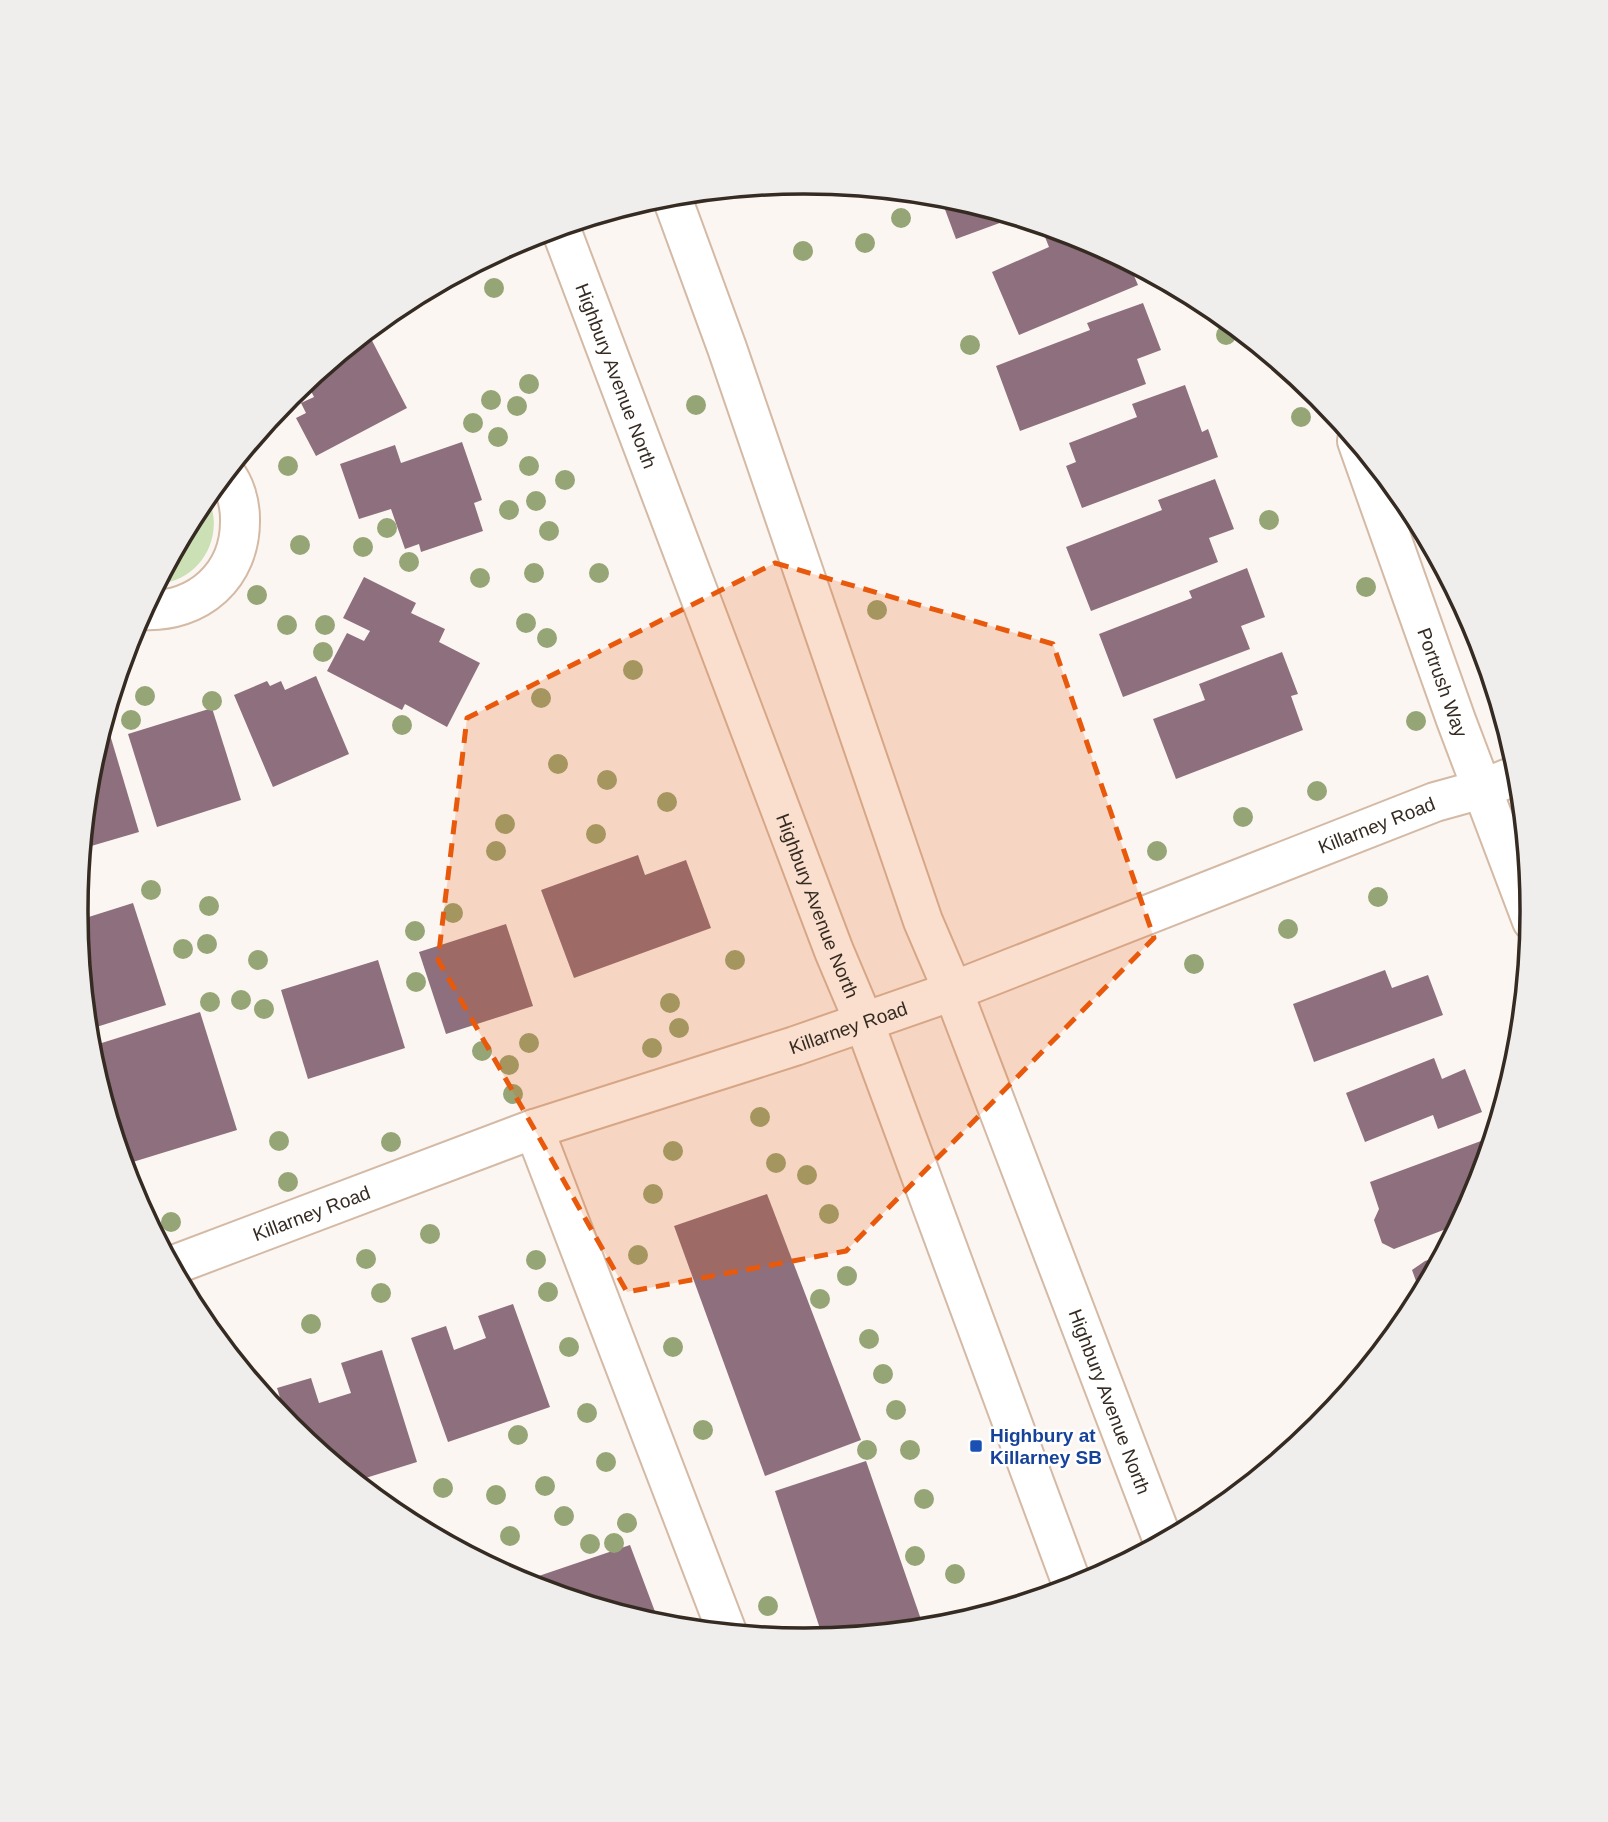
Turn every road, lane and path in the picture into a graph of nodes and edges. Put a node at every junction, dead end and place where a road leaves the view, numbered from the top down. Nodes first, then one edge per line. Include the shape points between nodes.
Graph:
1 (675, 206) edge
2 (564, 237) edge
3 (1367, 469) edge
4 (231, 482) edge
5 (154, 611) edge
6 (1508, 779) edge
7 (1482, 789) junction
8 (1520, 888) edge
9 (953, 990) junction
10 (864, 1021) junction
11 (534, 1129) junction
12 (180, 1263) edge
13 (1160, 1533) edge
14 (1069, 1576) edge
15 (723, 1622) edge

1 - 9 main road, Highbury Avenue North via 923,921
2 - 10 main road, Highbury Avenue North
3 - 7 main road, Portrush Way
4 - 5 main road via 240,505 241,535 232,562 215,586 191,603
6 - 7 main road, Killarney Road
7 - 8 main road, Portrush Way
7 - 9 main road, Killarney Road via 1435,802
9 - 10 main road, Killarney Road
9 - 13 main road, Highbury Avenue North
10 - 11 main road, Killarney Road
10 - 14 main road, Highbury Avenue North
11 - 12 main road, Killarney Road
11 - 15 main road

